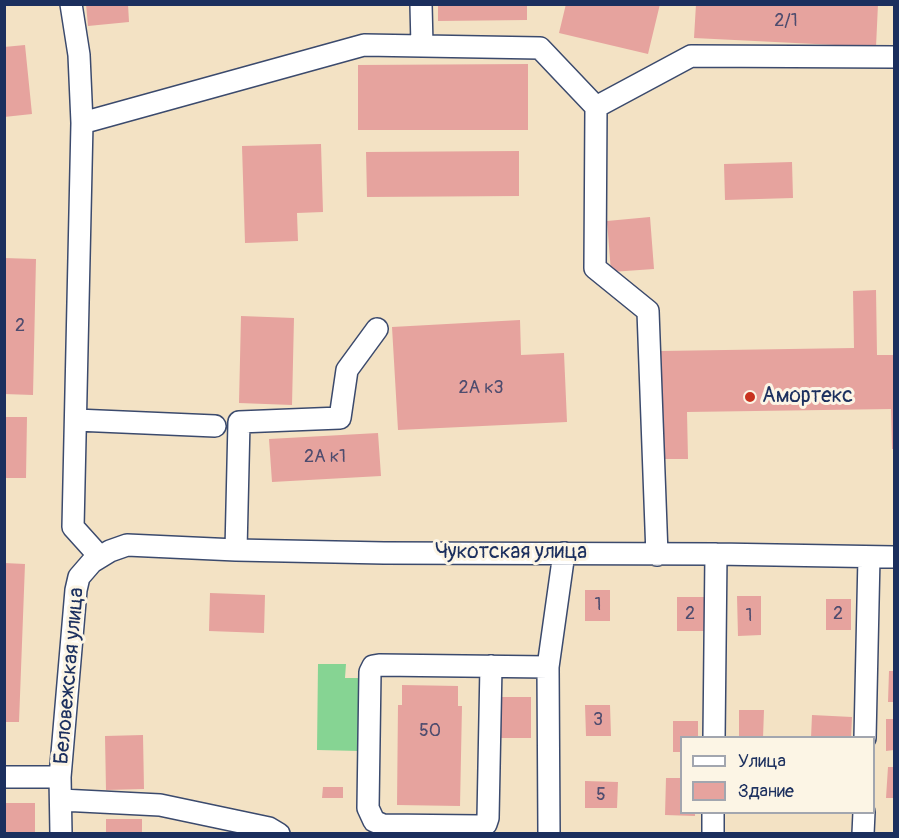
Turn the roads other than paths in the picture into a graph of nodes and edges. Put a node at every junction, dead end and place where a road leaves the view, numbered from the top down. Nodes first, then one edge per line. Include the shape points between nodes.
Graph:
1 (71, 4) edge
2 (421, 4) edge
3 (422, 46) junction
4 (894, 57) edge
5 (596, 107) junction
6 (82, 123) junction
7 (377, 329) dead end
8 (76, 420) junction
9 (215, 426) dead end
10 (127, 545) joint
11 (236, 550) junction
12 (564, 553) junction
13 (716, 554) junction
14 (657, 555) junction
15 (100, 557) junction
16 (869, 557) junction
17 (894, 557) edge
18 (491, 666) junction
19 (548, 667) junction
20 (714, 736) edge
21 (865, 736) edge
22 (4, 777) edge
23 (60, 777) junction
24 (60, 800) junction
25 (713, 814) edge
26 (864, 814) edge
27 (61, 834) edge
28 (279, 834) edge
29 (549, 834) edge
30 (713, 834) edge
31 (863, 834) edge

1 - 6 street via 79,55
2 - 3 street
3 - 5 street via 540,48
3 - 6 street via 364,45
4 - 5 street via 691,56
5 - 14 street via 595,268 648,311
6 - 8 street
7 - 11 street via 347,369 340,418 239,422
8 - 9 street
8 - 15 street via 73,527
10 - 11 street, Чукотская улица
10 - 15 street, Беловежская улица
11 - 12 street, Чукотская улица
12 - 14 street, Чукотская улица
12 - 19 street
13 - 14 street, Чукотская улица
13 - 16 street, Чукотская улица
13 - 20 street
15 - 23 street, Беловежская улица via 79,577 76,590
16 - 17 street, Чукотская улица
16 - 21 street
18 - 18 street via 372,666 368,808 375,821 383,825 486,824
18 - 19 street
19 - 29 street
22 - 23 street
23 - 24 street, Беловежская улица
24 - 27 street, Беловежская улица
24 - 28 street via 160,805 269,828
25 - 30 street
26 - 31 street

